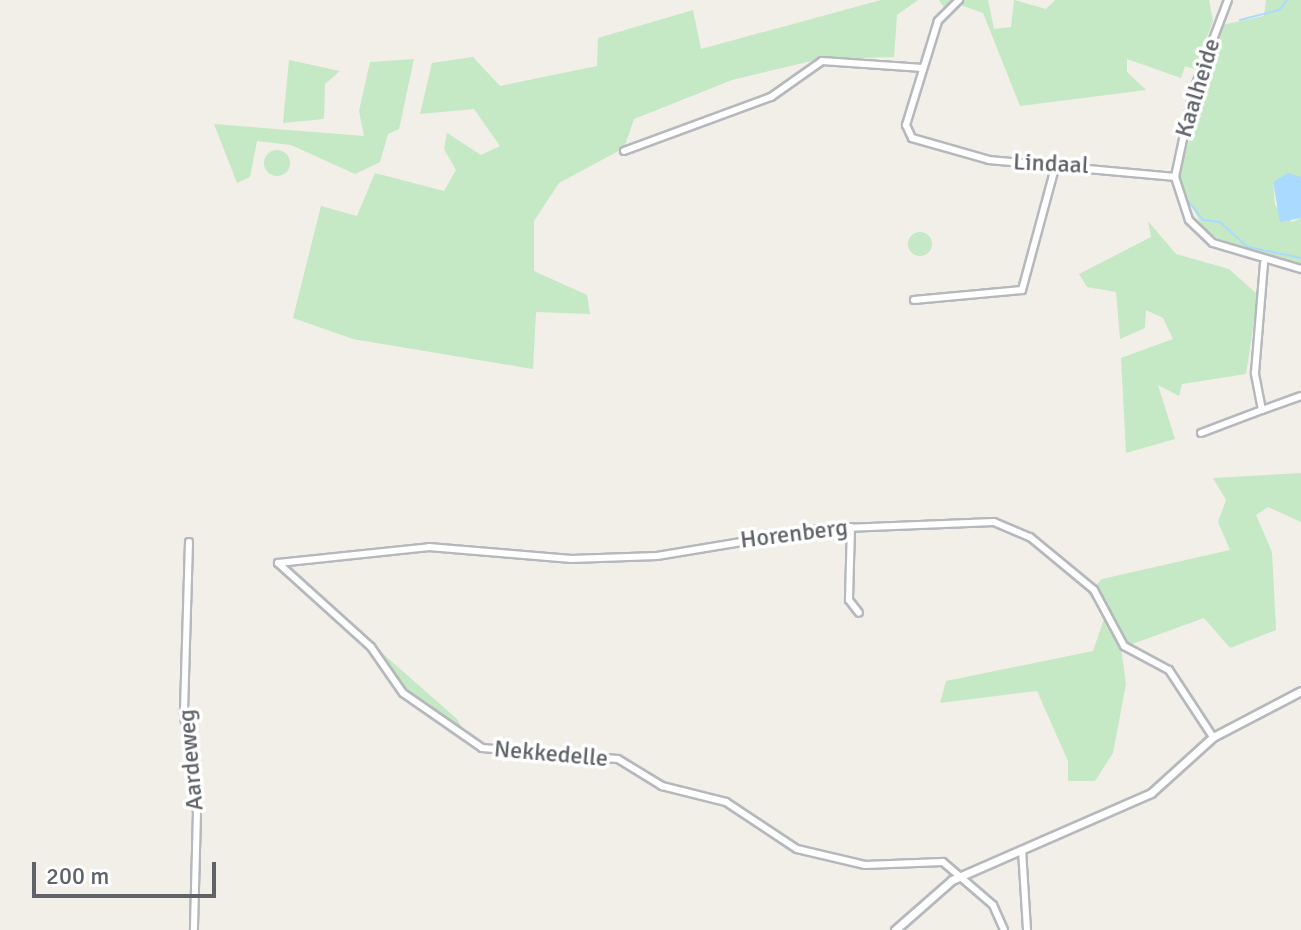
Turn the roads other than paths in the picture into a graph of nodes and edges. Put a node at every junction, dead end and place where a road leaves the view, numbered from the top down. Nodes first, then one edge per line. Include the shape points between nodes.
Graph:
1 (959, 0) edge
2 (1228, 0) edge
3 (923, 68) junction
4 (624, 151) dead end
5 (1056, 164) junction
6 (1175, 177) junction
7 (1264, 263) junction
8 (1301, 269) edge
9 (914, 300) dead end
10 (1301, 396) edge
11 (1262, 410) junction
12 (1201, 433) dead end
13 (851, 527) junction
14 (189, 542) dead end
15 (278, 563) joint
16 (859, 613) dead end
17 (1301, 691) edge
18 (1213, 737) junction
19 (1022, 850) junction
20 (961, 875) junction
21 (194, 930) edge
22 (895, 930) edge
23 (1004, 930) edge
24 (1027, 930) edge

1 - 3 street, Lindaal via 938,21
2 - 6 street, Kaalheide via 1193,92
3 - 4 street via 822,61 771,97
3 - 5 street, Lindaal via 906,125 912,138 978,159
5 - 6 street, Lindaal
5 - 9 street via 1022,290
6 - 7 street via 1200,233
7 - 8 street
7 - 11 street via 1255,373
10 - 11 street
11 - 12 street
13 - 15 street, Horenberg via 657,556 571,559 429,547
13 - 16 street via 849,600
13 - 18 street, Horenberg via 979,519 1030,537 1094,590 1124,646 1169,670
14 - 21 street, Aardeweg via 184,715 197,812
15 - 20 street, Nekkedelle via 371,647 403,693 482,748 618,759 662,786 726,802 797,849 865,865 934,859
17 - 18 street
18 - 19 street via 1151,793
19 - 20 street
19 - 24 street
20 - 22 street
20 - 23 street, Nekkedelle via 993,905

